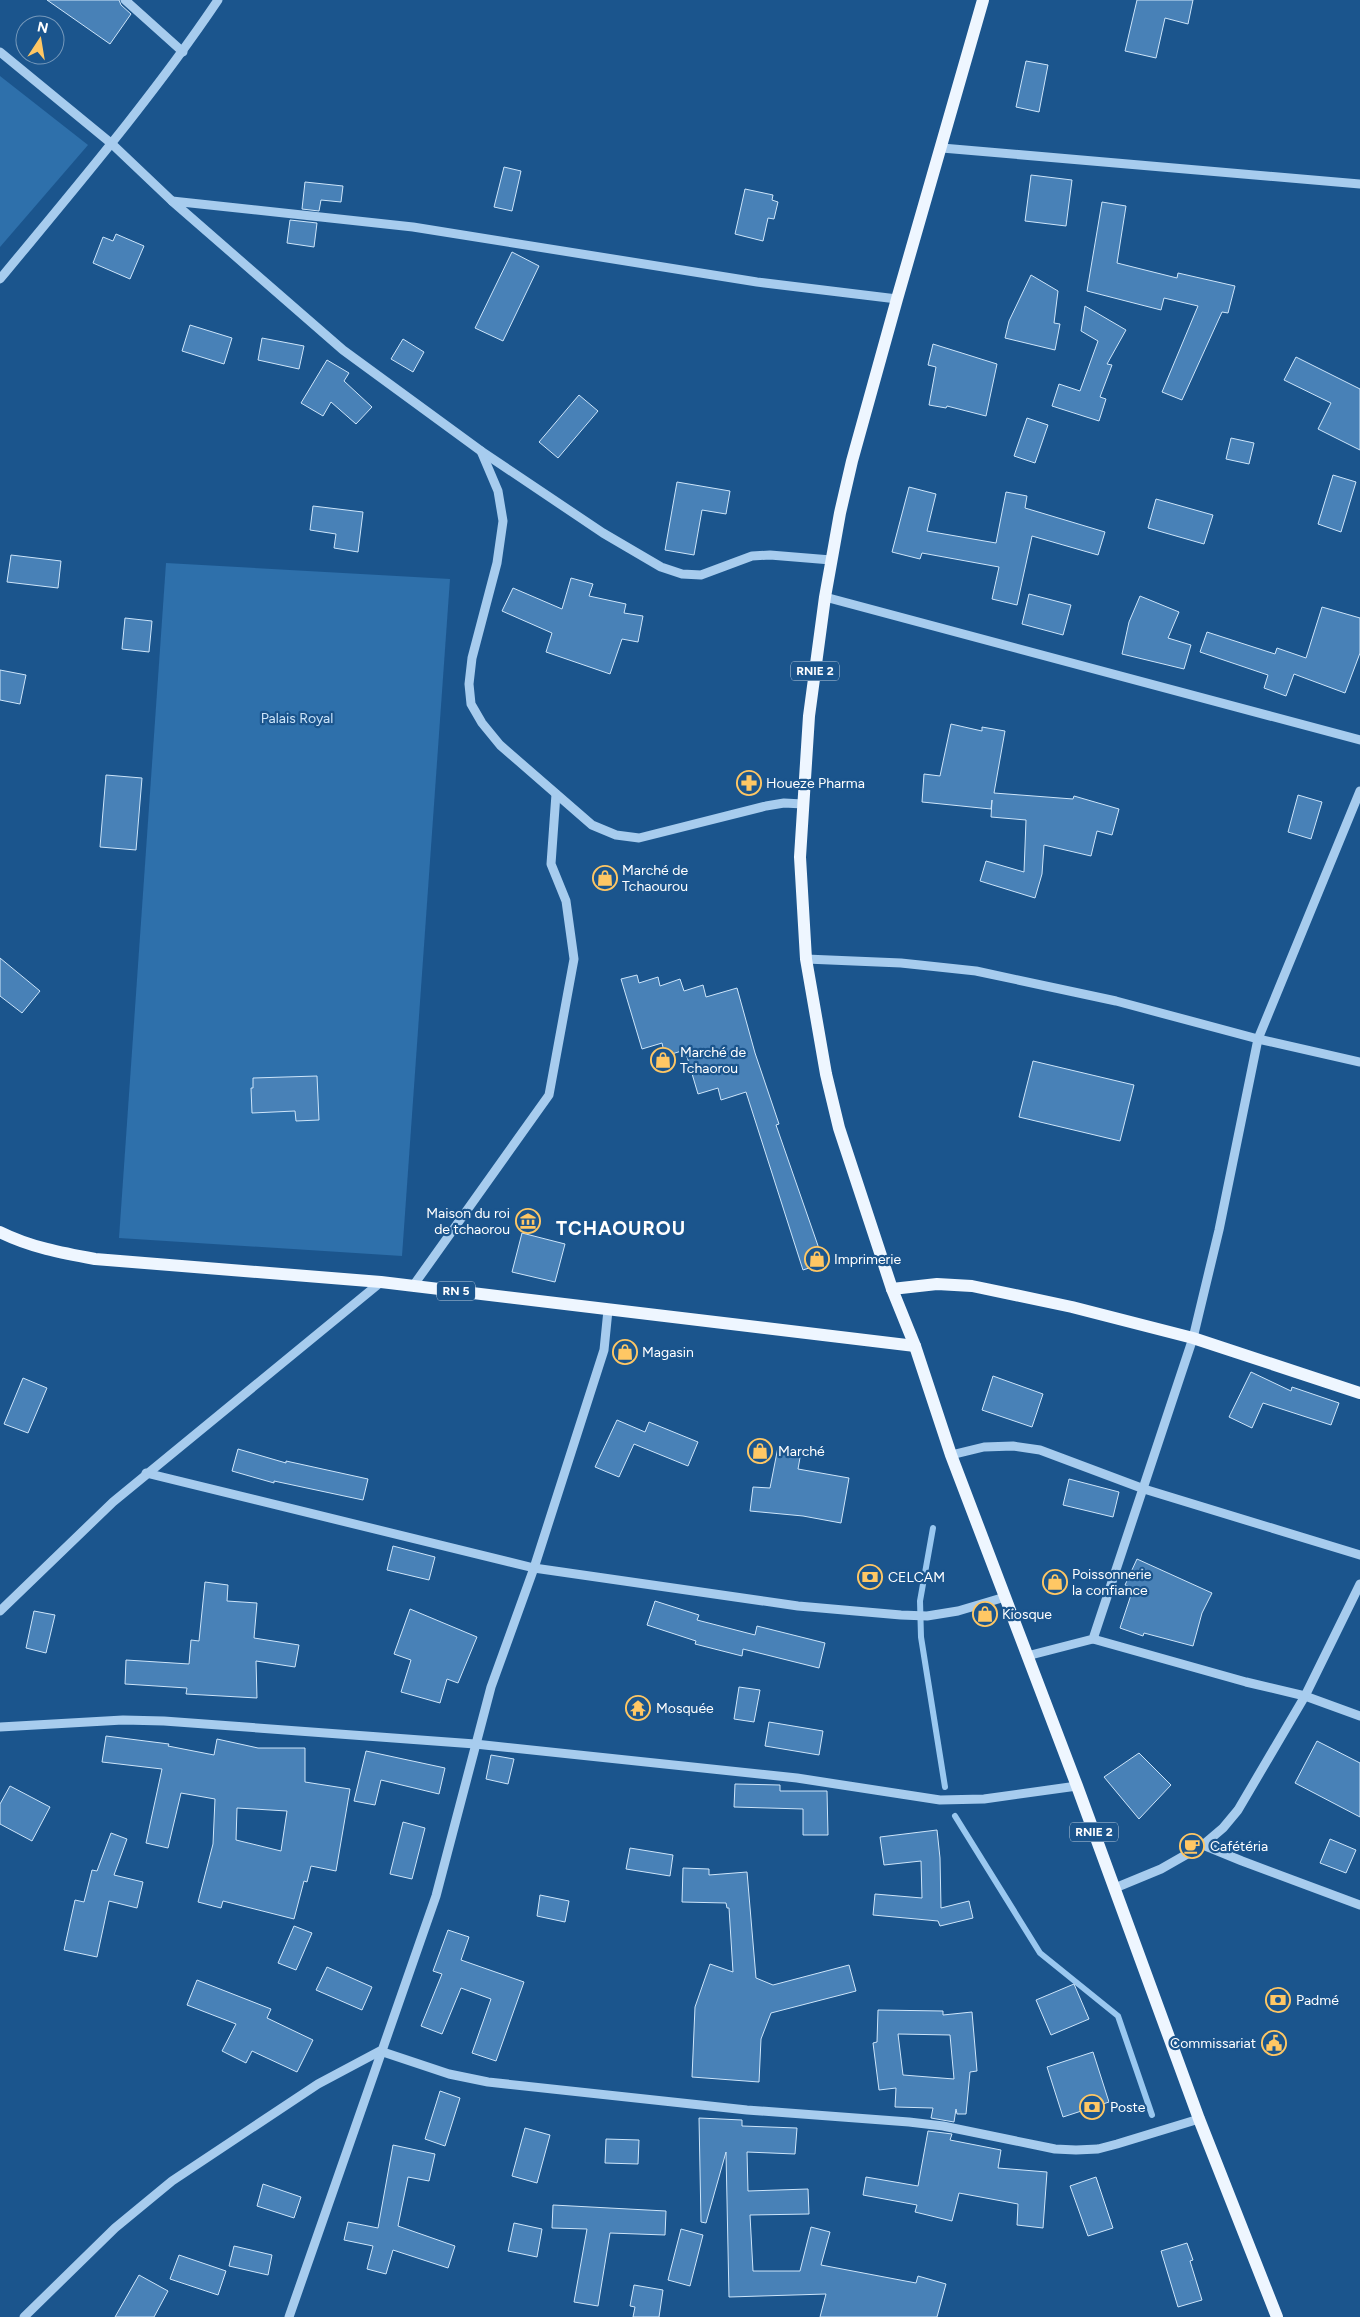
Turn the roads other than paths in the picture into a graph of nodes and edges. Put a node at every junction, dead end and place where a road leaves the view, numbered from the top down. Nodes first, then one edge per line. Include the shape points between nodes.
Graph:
1 (125, 0) edge
2 (218, 0) edge
3 (983, 0) edge
4 (0, 52) edge
5 (183, 52) junction
6 (112, 144) junction
7 (942, 148) junction
8 (1360, 184) edge
9 (172, 201) junction
10 (0, 279) edge
11 (897, 299) junction
12 (481, 451) junction
13 (831, 560) junction
14 (825, 597) junction
15 (1360, 740) edge
16 (1360, 791) edge
17 (556, 794) junction
18 (803, 804) junction
19 (806, 959) junction
20 (1258, 1039) junction
21 (1360, 1062) edge
22 (0, 1232) edge
23 (381, 1282) junction
24 (413, 1286) junction
25 (892, 1290) junction
26 (608, 1310) junction
27 (1193, 1338) junction
28 (914, 1346) junction
29 (1360, 1393) edge
30 (951, 1455) junction
31 (146, 1473) junction
32 (1144, 1489) junction
33 (1360, 1555) edge
34 (534, 1568) junction
35 (1360, 1584) edge
36 (1005, 1597) junction
37 (0, 1611) edge
38 (1093, 1639) junction
39 (1027, 1656) junction
40 (1305, 1696) junction
41 (1360, 1716) edge
42 (0, 1727) edge
43 (475, 1744) junction
44 (1077, 1786) junction
45 (1203, 1845) junction
46 (1116, 1888) junction
47 (1360, 1905) edge
48 (380, 2052) junction
49 (1199, 2119) junction
50 (24, 2317) edge
51 (289, 2317) edge
52 (1277, 2317) edge

1 - 5 street
2 - 5 street
3 - 7 main road, RNIE 2
4 - 6 street
5 - 6 street
6 - 9 street
6 - 10 street
7 - 8 street
7 - 11 main road, RNIE 2
9 - 11 street via 413,227 757,282
9 - 12 street via 343,350
11 - 13 main road, RNIE 2 via 852,461
12 - 13 street via 603,533 662,567 682,574 701,575 752,556
12 - 17 street via 498,491 503,521 498,563 472,658 471,704 500,745
13 - 14 main road, RNIE 2
14 - 15 street
14 - 18 main road, RNIE 2 via 809,716
16 - 20 street
17 - 18 street via 592,825 616,836 639,838 766,806
17 - 24 street via 551,864 566,901 574,959 549,1094
18 - 19 main road, RNIE 2 via 800,857
19 - 20 street via 976,971 1116,1001
19 - 25 main road, RNIE 2 via 839,1128
20 - 21 street
20 - 27 street
22 - 23 main road, RN 5 via 52,1252 95,1259
23 - 24 main road, RN 5
23 - 31 street
24 - 26 main road, RN 5
25 - 27 main road via 937,1284 972,1286
25 - 28 main road, RNIE 2
26 - 28 main road, RN 5
26 - 34 street via 604,1350
27 - 29 main road
27 - 32 street
28 - 30 main road, RNIE 2
30 - 32 street via 984,1447 1013,1446 1040,1450
30 - 36 main road, RNIE 2
31 - 34 street
31 - 37 street
32 - 33 street
32 - 38 street
34 - 36 street via 798,1606 902,1615 927,1616 958,1611
34 - 43 street via 509,1633
35 - 40 street
36 - 39 main road, RNIE 2
38 - 39 street
38 - 40 street
39 - 44 main road, RNIE 2
40 - 41 street
40 - 45 street via 1238,1810
42 - 43 street via 164,1721
43 - 44 street via 797,1778 940,1800 984,1799
43 - 48 street via 436,1896
44 - 46 main road, RNIE 2
45 - 46 street via 1161,1869
45 - 47 street
46 - 49 main road, RNIE 2
48 - 49 street via 449,2074 488,2082 747,2110 943,2126 1055,2149 1098,2149
48 - 50 street via 318,2084 172,2181 115,2228
48 - 51 street
49 - 52 main road, RNIE 2

